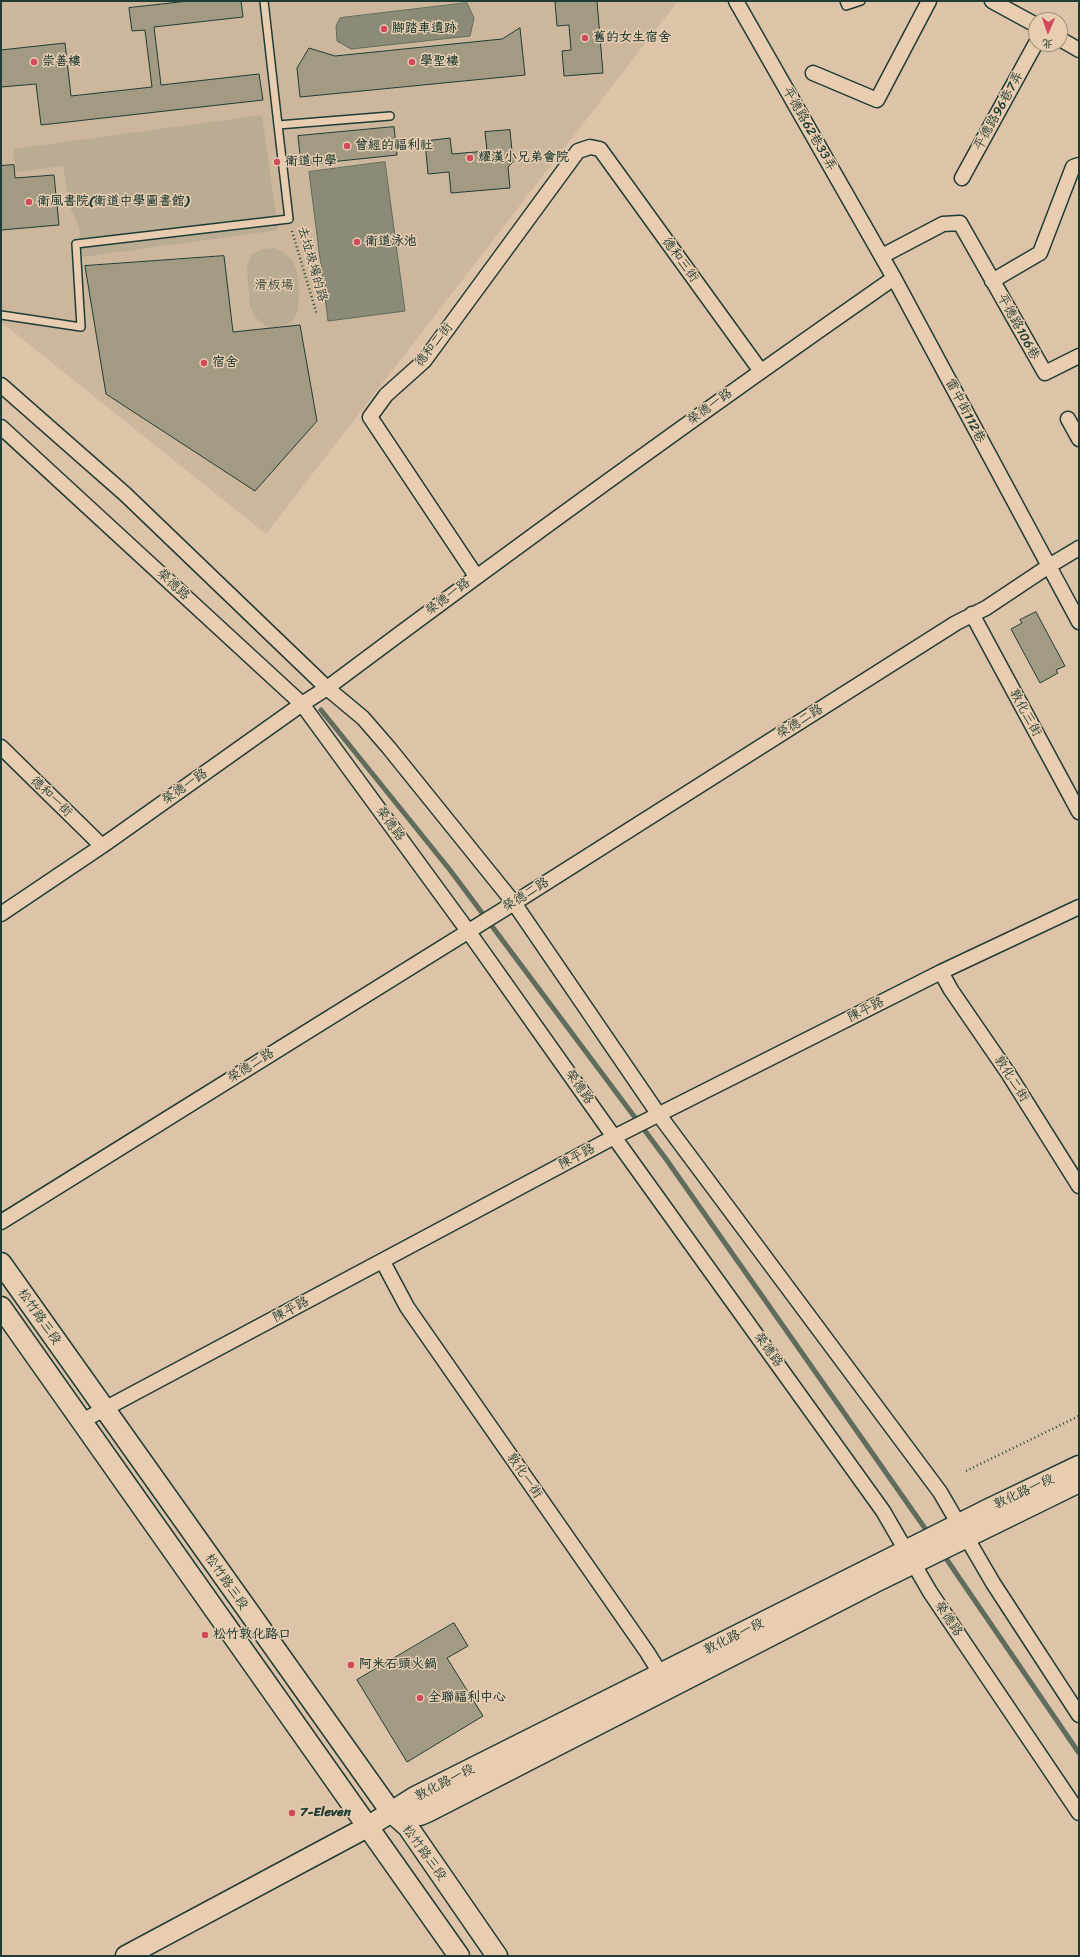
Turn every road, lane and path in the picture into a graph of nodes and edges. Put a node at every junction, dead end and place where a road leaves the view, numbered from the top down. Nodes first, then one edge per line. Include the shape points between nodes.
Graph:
1 (264, 1) edge
2 (736, 1) edge
3 (844, 1) edge
4 (861, 1) edge
5 (929, 1) edge
6 (992, 1) edge
7 (1028, 21) edge
8 (1068, 44) edge
9 (1079, 50) edge
10 (1031, 52) edge
11 (813, 73) dead end
12 (390, 116) dead end
13 (278, 125) junction
14 (600, 149) joint
15 (1079, 165) edge
16 (962, 178) dead end
17 (289, 219) junction
18 (882, 256) junction
19 (894, 278) junction
20 (992, 281) junction
21 (1, 315) edge
22 (316, 315) dead end
23 (1079, 356) edge
24 (760, 370) junction
25 (1, 386) edge
26 (1068, 419) dead end
27 (1, 427) edge
28 (1079, 439) edge
29 (1079, 548) edge
30 (1049, 566) junction
31 (476, 576) junction
32 (972, 614) junction
33 (1079, 622) edge
34 (327, 688) junction
35 (302, 704) junction
36 (1, 747) edge
37 (1079, 812) edge
38 (102, 846) junction
39 (514, 903) junction
40 (1079, 907) edge
41 (1, 914) edge
42 (468, 931) junction
43 (941, 972) junction
44 (658, 1115) junction
45 (614, 1137) junction
46 (1079, 1186) edge
47 (1, 1222) edge
48 (383, 1262) junction
49 (1, 1263) edge
50 (1, 1307) edge
51 (104, 1409) junction
52 (1079, 1416) edge
53 (82, 1421) junction
54 (1079, 1466) edge
55 (966, 1471) dead end
56 (1079, 1482) edge
57 (963, 1531) junction
58 (910, 1557) junction
59 (665, 1680) junction
60 (1078, 1712) edge
61 (391, 1812) junction
62 (1079, 1813) edge
63 (368, 1826) junction
64 (126, 1956) edge
65 (459, 1956) edge
66 (497, 1956) edge

1 - 13 lane
2 - 18 street, 平德路62巷33弄
3 - 4 lane via 846,6
5 - 11 street via 877,100
6 - 7 street
8 - 9 street
10 - 16 street, 平德路96巷7弄
12 - 13 lane
13 - 17 lane
14 - 24 street, 德和三街
14 - 31 street, 德和二街 via 590,147 578,152 424,361 386,395 370,418
15 - 20 street, 平德路106巷 via 1073,167 1040,253
17 - 21 lane via 76,244 81,327
17 - 22 path, 去垃圾場的路
18 - 19 street, 雷中街112巷
18 - 20 street, 平德路106巷 via 944,224 960,224
19 - 24 street, 榮德一路
19 - 30 street, 雷中街112巷
20 - 23 street, 平德路106巷 via 1045,373
24 - 31 street, 榮德一路
25 - 34 street via 125,494
26 - 28 street
27 - 35 street, 榮德路
29 - 30 street
30 - 32 street, 榮德二路 via 986,608
30 - 33 street, 雷中街112巷
31 - 34 street, 榮德一路
32 - 37 street, 敦化三街
32 - 39 street, 榮德二路
34 - 35 street, 榮德一路
34 - 39 street via 363,718
35 - 38 street, 榮德一路
35 - 42 street, 榮德路
36 - 38 street, 德和一街
38 - 41 street, 榮德一路
39 - 42 street, 榮德二路
39 - 44 street
40 - 43 street, 陳平路
42 - 45 street, 榮德路
42 - 47 street, 榮德二路
43 - 44 street, 陳平路
43 - 46 street, 敦化二街
44 - 45 street, 陳平路
44 - 57 street via 940,1492
45 - 48 street, 陳平路
45 - 58 street, 榮德路 via 884,1511
48 - 51 street, 陳平路
48 - 59 street, 敦化一街 via 407,1307
49 - 51 street, 松竹路三段
50 - 53 street, 松竹路三段
51 - 53 street, 陳平路
51 - 61 street, 松竹路三段
52 - 55 path
53 - 63 street, 松竹路三段
54 - 57 street, 敦化路一段
56 - 57 street, 敦化路一段
57 - 58 street, 敦化路一段
57 - 60 street via 993,1583
58 - 59 street, 敦化路一段
58 - 62 street, 榮德路 via 930,1592
59 - 61 street, 敦化路一段 via 420,1816
61 - 63 street
61 - 66 street, 松竹路三段 via 408,1826
63 - 64 street
63 - 65 street, 松竹路三段

